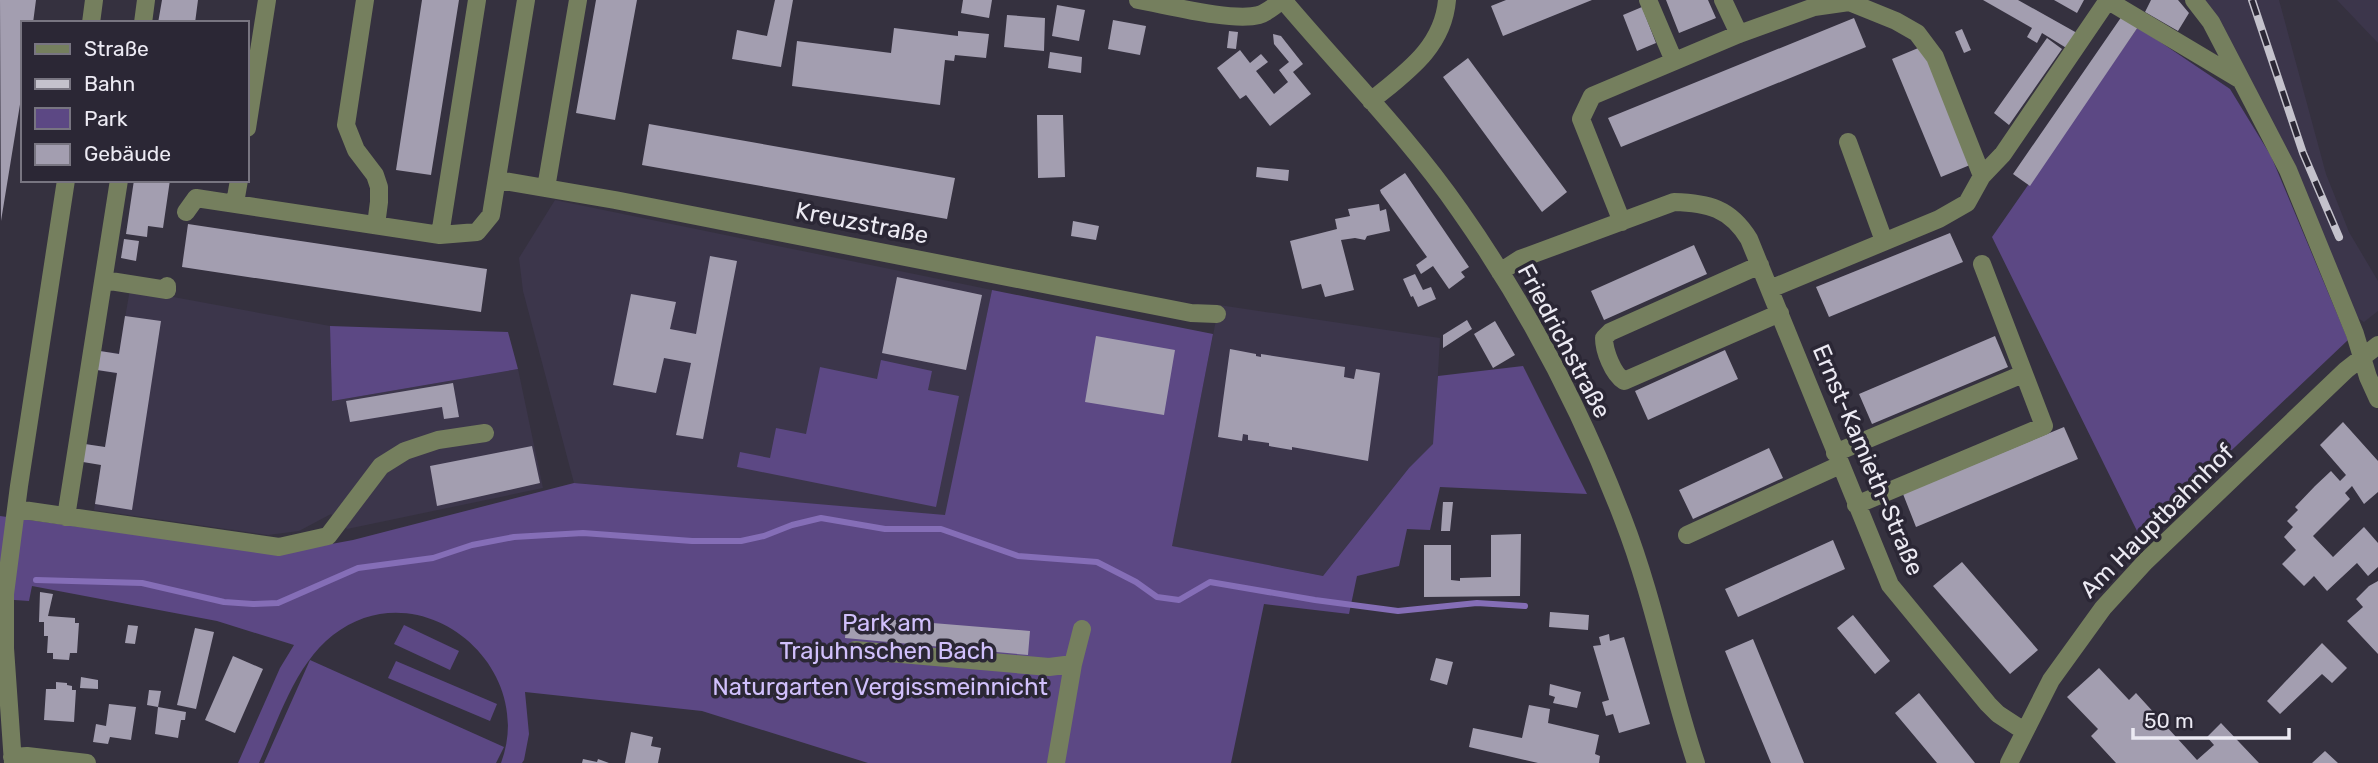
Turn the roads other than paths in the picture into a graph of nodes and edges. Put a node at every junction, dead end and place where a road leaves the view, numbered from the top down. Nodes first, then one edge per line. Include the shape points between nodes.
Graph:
1 (94, 0) edge
2 (146, 0) edge
3 (267, 0) edge
4 (365, 0) edge
5 (477, 0) edge
6 (526, 0) edge
7 (578, 0) edge
8 (1138, 0) edge
9 (1283, 0) edge
10 (1447, 0) edge
11 (1647, 0) edge
12 (1723, 0) edge
13 (2108, 0) edge
14 (2194, 0) edge
15 (91, 21) edge
16 (143, 21) edge
17 (1739, 34) junction
18 (1674, 61) junction
19 (2241, 80) junction
20 (1371, 101) junction
21 (248, 122) edge
22 (1848, 142) dead end
23 (1982, 176) junction
24 (498, 180) junction
25 (66, 182) edge
26 (119, 182) edge
27 (239, 182) edge
28 (546, 188) junction
29 (235, 203) junction
30 (186, 212) dead end
31 (1622, 222) junction
32 (376, 225) junction
33 (440, 235) junction
34 (1884, 241) junction
35 (1982, 264) dead end
36 (1760, 265) junction
37 (1500, 272) junction
38 (104, 280) junction
39 (167, 286) dead end
40 (1770, 289) junction
41 (1780, 313) junction
42 (1217, 314) dead end
43 (2378, 345) edge
44 (2361, 358) junction
45 (2023, 374) junction
46 (2378, 399) edge
47 (485, 433) dead end
48 (1838, 459) junction
49 (1856, 505) junction
50 (16, 509) junction
51 (66, 517) junction
52 (1687, 535) dead end
53 (1082, 629) dead end
54 (855, 650) dead end
55 (1073, 664) junction
56 (2024, 731) junction
57 (12, 760) edge
58 (87, 763) edge
59 (1056, 763) edge
60 (1696, 763) edge
61 (2009, 763) edge

1 - 15 street
2 - 16 street
3 - 21 street
4 - 32 street via 346,125 379,187
5 - 33 street
6 - 24 street
7 - 28 street
8 - 9 street via 1257,16
9 - 20 street, Friedrichstraße
10 - 20 street via 1444,20 1429,48
11 - 18 street
12 - 17 street
13 - 19 street
13 - 23 street via 2003,154
14 - 19 street via 2211,22
17 - 18 street
17 - 23 street via 1814,7 1849,2 1917,33 1935,57
18 - 31 street via 1592,96 1581,119
19 - 44 street via 2288,170
20 - 37 street, Friedrichstraße via 1443,187
22 - 34 street
23 - 34 street via 1967,203
24 - 28 street, Kreuzstraße
24 - 33 street via 491,215 477,232
25 - 50 street
26 - 38 street
27 - 29 street
28 - 42 street, Kreuzstraße via 1191,313
29 - 30 street via 196,198
29 - 32 street
31 - 36 street, Ernst-Kamieth-Straße via 1674,202 1700,202 1740,224
31 - 37 street, Ernst-Kamieth-Straße via 1520,258
32 - 33 street
34 - 40 street
35 - 45 street
36 - 40 street, Ernst-Kamieth-Straße
36 - 41 street via 1610,332 1604,345 1624,382
37 - 60 street, Friedrichstraße via 1566,392 1623,518
38 - 39 street via 167,290
38 - 51 street
40 - 41 street, Ernst-Kamieth-Straße
41 - 48 street, Ernst-Kamieth-Straße
43 - 44 street, Am Hauptbahnhof
44 - 46 street
44 - 56 street, Am Hauptbahnhof via 2124,583 2067,657
45 - 48 street
45 - 49 street via 2043,426
47 - 51 street via 405,451 381,466 328,536 311,541 279,547
48 - 49 street, Ernst-Kamieth-Straße
48 - 52 street
49 - 56 street, Ernst-Kamieth-Straße via 1890,585 1988,704
50 - 51 street
50 - 57 street via 5,619
53 - 55 street
54 - 55 street via 1049,667
55 - 59 street
56 - 61 street, Am Hauptbahnhof
57 - 58 street via 34,757

